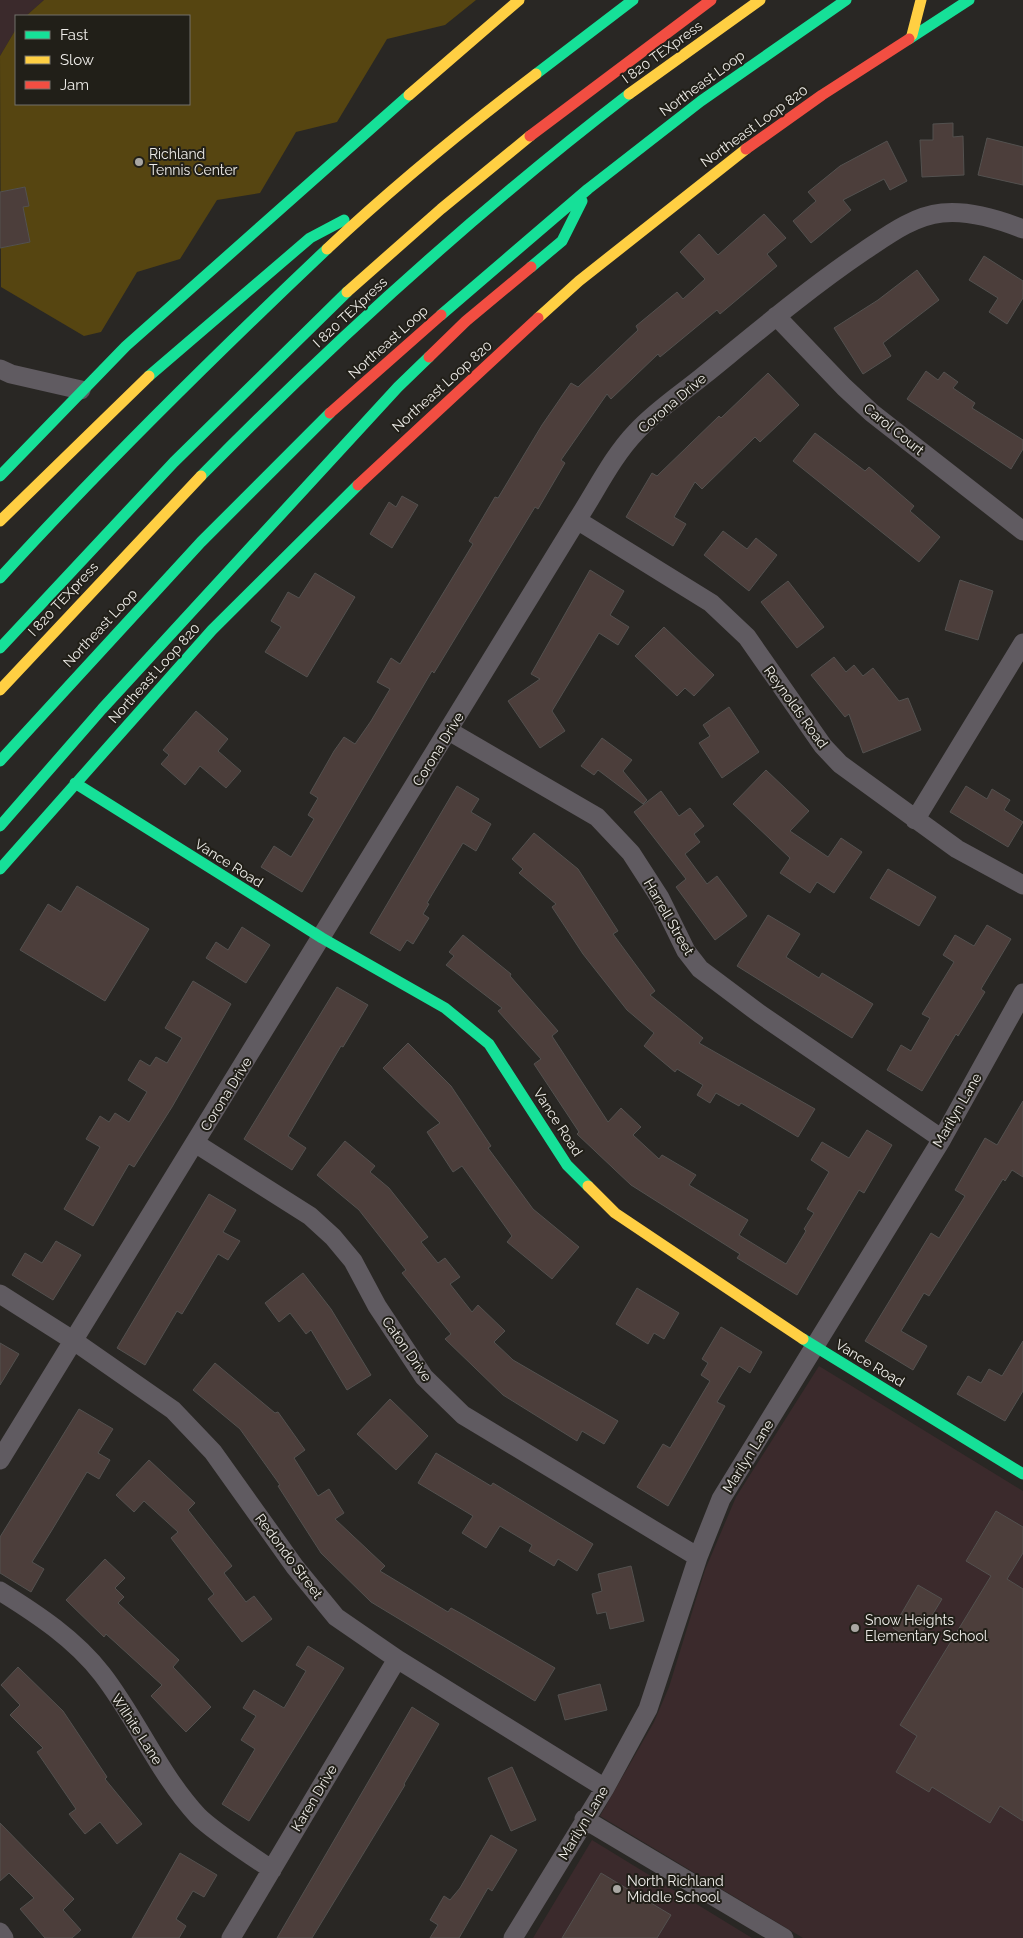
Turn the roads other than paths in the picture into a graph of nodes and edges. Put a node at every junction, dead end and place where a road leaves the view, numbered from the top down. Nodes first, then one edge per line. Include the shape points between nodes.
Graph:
1 (519, 0) edge
2 (633, 0) edge
3 (711, 0) edge
4 (760, 0) edge
5 (846, 0) edge
6 (921, 0) edge
7 (969, 0) edge
8 (912, 35) junction
9 (588, 189) junction
10 (374, 205) junction
11 (1023, 229) edge
12 (776, 316) junction
13 (0, 369) edge
14 (81, 390) junction
15 (0, 476) edge
16 (578, 520) junction
17 (0, 521) edge
18 (1023, 531) edge
19 (0, 578) edge
20 (1023, 643) edge
21 (0, 648) edge
22 (0, 690) edge
23 (449, 731) junction
24 (0, 761) edge
25 (75, 783) junction
26 (914, 820) junction
27 (0, 826) edge
28 (0, 869) edge
29 (1023, 885) edge
30 (322, 938) junction
31 (1023, 993) edge
32 (942, 1139) junction
33 (196, 1143) junction
34 (0, 1294) edge
35 (74, 1341) junction
36 (815, 1347) junction
37 (0, 1460) edge
38 (1023, 1474) edge
39 (698, 1556) junction
40 (0, 1591) edge
41 (397, 1659) junction
42 (605, 1788) junction
43 (584, 1819) junction
44 (272, 1870) junction
45 (0, 1932) edge
46 (4, 1938) edge
47 (231, 1938) edge
48 (514, 1938) edge
49 (784, 1938) edge

1 - 14 main road via 126,346
2 - 10 main road via 474,121
3 - 21 main road, I 820 TEXpress via 623,64 495,165 356,284 203,431
4 - 22 main road, I 820 TEXpress via 639,88 517,184 379,304 224,452 90,590
5 - 9 main road, Northeast Loop via 701,101
6 - 8 main road
7 - 8 main road, Northeast Loop 820
8 - 25 main road, Northeast Loop 820 via 728,162 579,281 385,458 212,630
9 - 24 main road, Northeast Loop via 311,430 201,542
9 - 27 main road via 562,241 466,321 398,387 102,709
10 - 17 main road via 310,238 162,363
10 - 19 main road via 237,334
11 - 12 street, Corona Drive via 965,213 942,213 920,219 892,232 843,265
12 - 16 street, Corona Drive via 636,432
12 - 18 street, Carol Court via 872,413
13 - 14 street
14 - 15 main road
16 - 23 street, Corona Drive
16 - 26 street, Reynolds Road via 711,602 747,637 823,746 840,764
20 - 26 street
23 - 30 street, Corona Drive
23 - 32 street, Harrell Street via 597,817 631,853 660,898 686,951 700,969
25 - 28 main road, Northeast Loop 820
25 - 30 main road, Vance Road
26 - 29 street, Reynolds Road via 957,849
30 - 33 street, Corona Drive
30 - 36 main road, Vance Road via 445,1008 488,1044 567,1165 615,1213
31 - 32 street, Marilyn Lane
32 - 36 street, Marilyn Lane
33 - 35 street, Corona Drive
33 - 39 street, Caton Drive via 310,1216 333,1237 353,1261 377,1306 424,1377 462,1415
34 - 35 street, Redondo Street
35 - 37 street, Corona Drive
35 - 41 street, Redondo Street via 173,1410 213,1452 336,1617
36 - 38 main road, Vance Road
36 - 39 street, Marilyn Lane via 721,1500
39 - 42 street, Marilyn Lane via 648,1709
40 - 44 street, Wilhite Lane via 38,1614 81,1650 103,1675 154,1756 200,1818
41 - 42 street, Redondo Street
41 - 44 street, Karen Drive
42 - 43 street, Marilyn Lane
43 - 48 street, Marilyn Lane
43 - 49 street
44 - 47 street, Karen Drive
45 - 46 street

